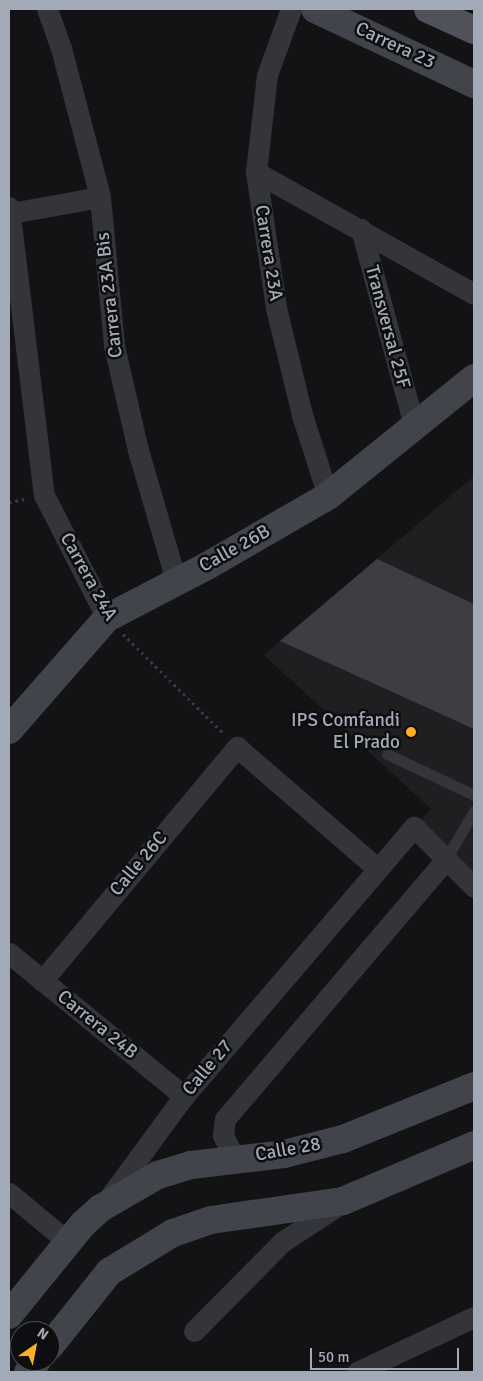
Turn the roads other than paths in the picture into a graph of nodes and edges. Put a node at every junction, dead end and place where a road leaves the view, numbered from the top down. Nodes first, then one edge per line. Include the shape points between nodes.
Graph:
1 (47, 9) edge
2 (291, 9) edge
3 (316, 9) edge
4 (428, 9) edge
5 (474, 30) edge
6 (474, 84) edge
7 (256, 172) junction
8 (100, 198) junction
9 (10, 210) edge
10 (361, 229) junction
11 (474, 294) edge
12 (474, 378) edge
13 (414, 426) junction
14 (328, 496) junction
15 (176, 581) junction
16 (107, 618) junction
17 (11, 722) edge
18 (387, 754) dead end
19 (474, 795) edge
20 (474, 811) edge
21 (446, 859) junction
22 (378, 868) junction
23 (474, 887) edge
24 (9, 953) edge
25 (42, 980) junction
26 (474, 1086) edge
27 (184, 1096) junction
28 (474, 1145) edge
29 (235, 1159) junction
30 (9, 1193) edge
31 (343, 1201) junction
32 (101, 1208) junction
33 (68, 1242) junction
34 (9, 1316) edge
35 (474, 1317) edge
36 (194, 1331) dead end
37 (60, 1334) edge
38 (357, 1372) edge

1 - 8 street, Carrera 23A Bis via 61,48
2 - 7 street, Carrera 23A via 267,75
3 - 6 main road, Carrera 23
4 - 5 main road
7 - 10 street
7 - 14 street, Carrera 23A via 276,308 302,415
8 - 9 street
8 - 15 street, Carrera 23A Bis via 114,346 138,450
9 - 16 street, Carrera 24A via 44,495
10 - 11 street
10 - 13 street, Transversal 25F
12 - 13 main road, Calle 26B
13 - 14 main road, Calle 26B
14 - 15 main road, Calle 26B
15 - 16 main road, Calle 26B
16 - 17 main road, Calle 26B
18 - 19 lane
20 - 21 lane
21 - 22 street, Calle 27 via 414,826
21 - 23 street
21 - 29 street via 225,1119 223,1135
22 - 25 street, Calle 26C via 237,747
22 - 27 street, Calle 27
24 - 25 street, Carrera 24B
25 - 27 street, Carrera 24B
26 - 29 main road, Calle 28 via 343,1139 284,1154
27 - 32 street, Calle 27
28 - 31 main road
29 - 32 main road, Calle 28 via 191,1164 158,1175
30 - 33 street
31 - 36 street via 282,1242
31 - 37 main road via 211,1220 173,1233 110,1272
32 - 33 main road, Calle 27
33 - 34 main road, Calle 27
35 - 38 street

